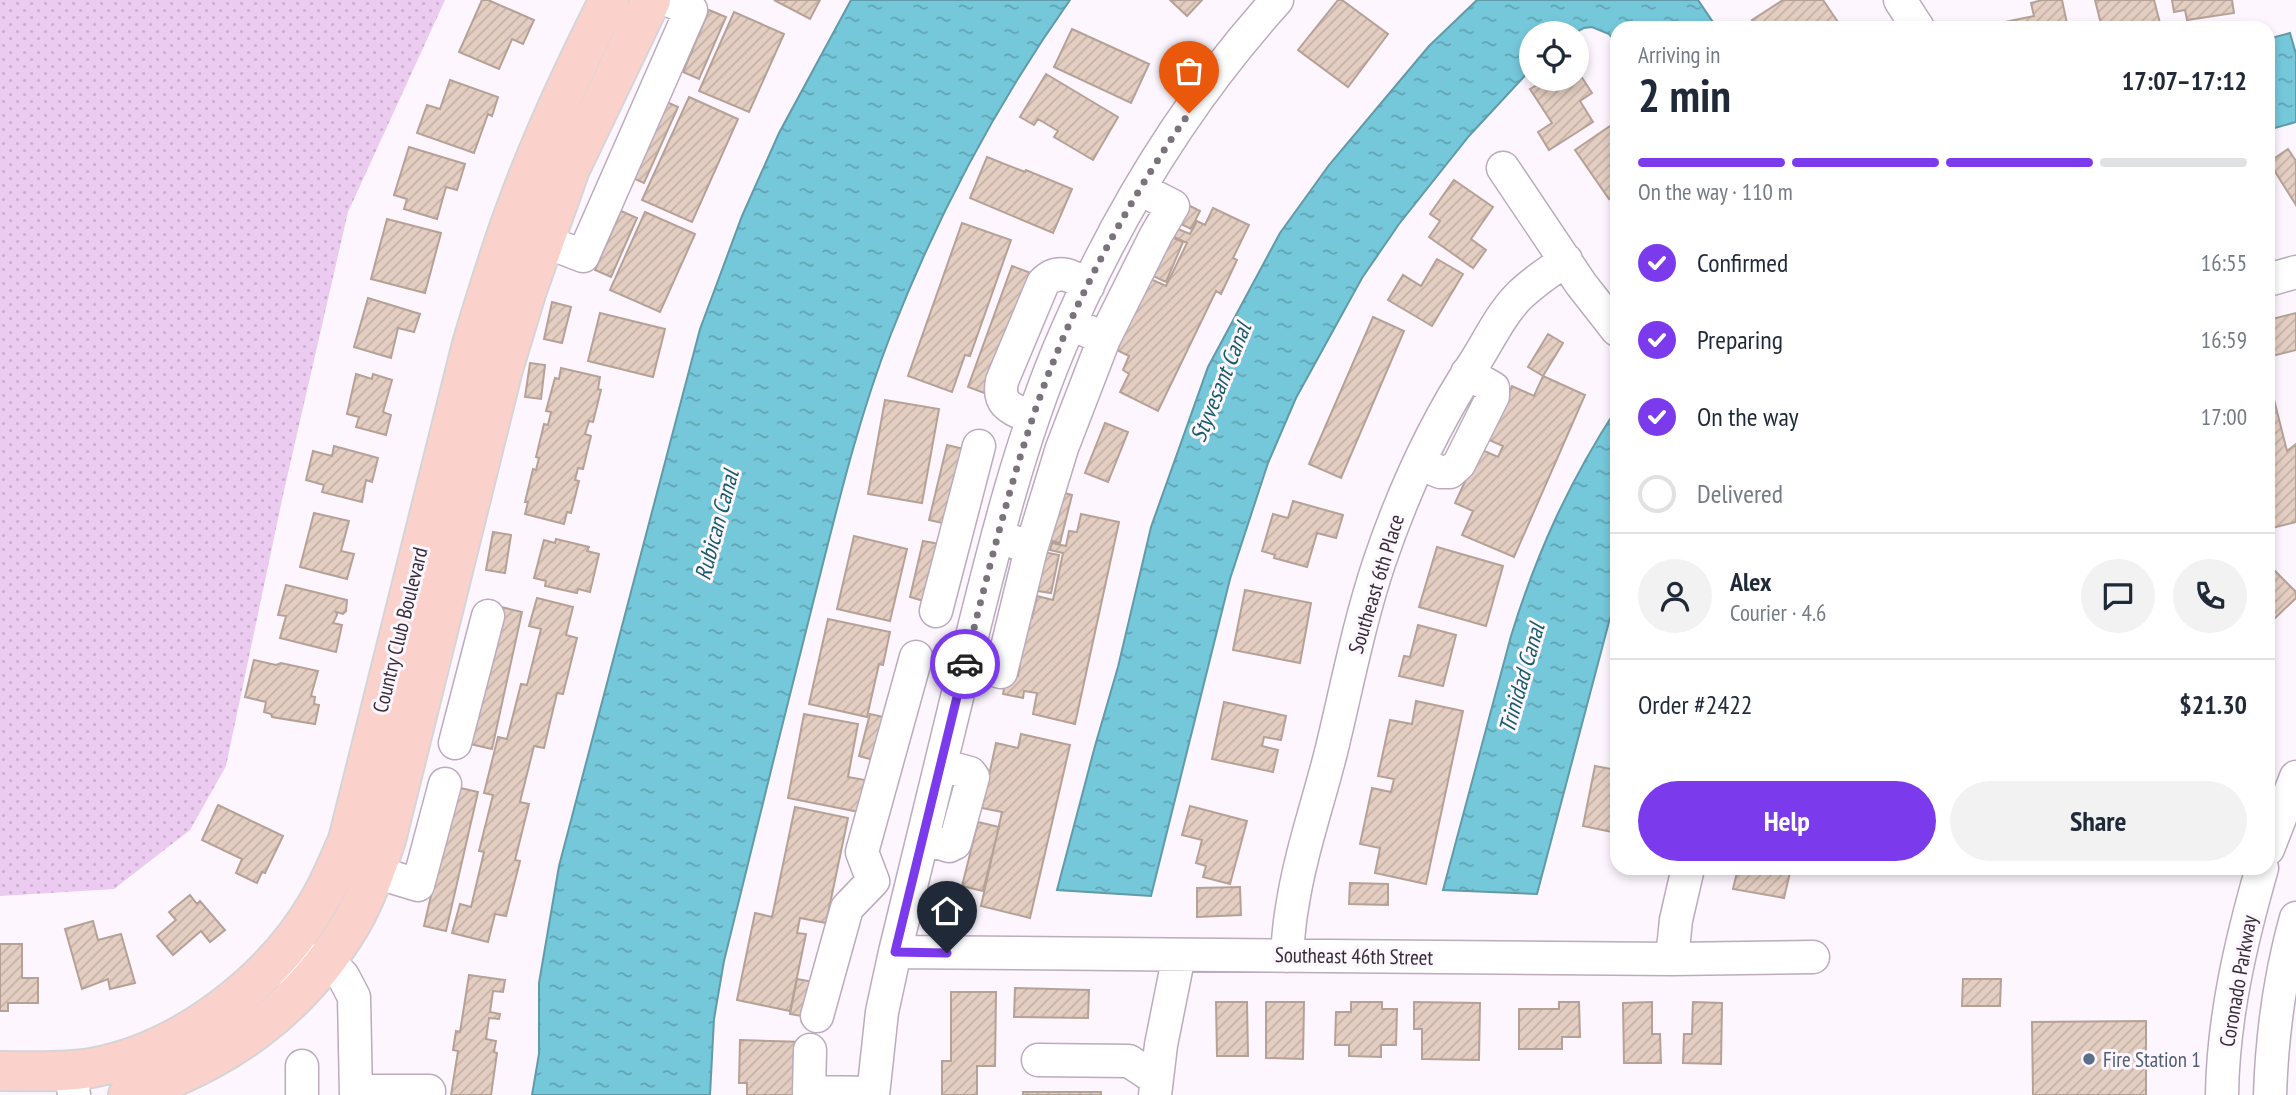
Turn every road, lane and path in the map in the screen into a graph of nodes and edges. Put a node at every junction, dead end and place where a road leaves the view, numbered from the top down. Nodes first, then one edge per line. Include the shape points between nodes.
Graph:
1 (609, 0) edge
2 (651, 0) edge
3 (668, 0) edge
4 (1276, 0) edge
5 (1503, 168) dead end
6 (1140, 188) junction
7 (544, 241) junction
8 (1566, 261) junction
9 (2296, 272) edge
10 (2275, 278) edge
11 (1088, 286) junction
12 (504, 303) junction
13 (1610, 321) edge
14 (1071, 323) junction
15 (1104, 339) junction
16 (1033, 418) junction
17 (979, 446) dead end
18 (450, 510) junction
19 (955, 540) junction
20 (996, 542) junction
21 (1031, 549) junction
22 (936, 611) dead end
23 (488, 616) dead end
24 (916, 657) dead end
25 (966, 662) junction
26 (430, 663) junction
27 (473, 675) junction
28 (455, 743) dead end
29 (2296, 777) edge
30 (445, 784) dead end
31 (2275, 831) edge
32 (375, 872) junction
33 (1686, 875) edge
34 (2260, 875) edge
35 (873, 881) junction
36 (910, 892) junction
37 (2296, 918) edge
38 (895, 952) junction
39 (1179, 955) junction
40 (1287, 956) junction
41 (1813, 957) dead end
42 (1672, 959) junction
43 (326, 960) junction
44 (261, 974) junction
45 (2287, 999) edge
46 (817, 1016) dead end
47 (810, 1050) dead end
48 (1038, 1060) dead end
49 (0, 1071) edge
50 (73, 1082) edge
51 (1156, 1087) edge
52 (429, 1091) dead end
53 (356, 1093) edge
54 (809, 1093) edge
55 (873, 1094) edge
56 (128, 1095) edge
57 (2222, 1095) edge
58 (2270, 1095) edge

1 - 12 main road, Country Club Boulevard via 517,204
2 - 7 main road, Country Club Boulevard via 570,169
3 - 7 street via 691,10 583,256
4 - 6 street via 1202,94
5 - 8 street
6 - 11 street
6 - 15 street via 1173,206
7 - 12 main road, Country Club Boulevard
8 - 13 street
8 - 40 street, Southeast 6th Place via 1519,296 1467,373 1398,510 1363,618 1306,843
9 - 10 street
11 - 14 street
11 - 16 street via 1071,275 1049,276 1002,381 1003,402
12 - 18 main road, Country Club Boulevard via 472,344
14 - 15 street
14 - 16 street
15 - 21 street via 1062,448
16 - 20 street
17 - 19 street
18 - 26 main road, Country Club Boulevard
18 - 44 main road, Country Club Boulevard via 348,840 318,903
19 - 20 street
19 - 22 street
20 - 21 street
20 - 25 street
21 - 25 street via 1001,672
23 - 27 street
24 - 35 street via 862,852
25 - 36 street
26 - 27 street
26 - 32 main road, Country Club Boulevard
27 - 28 street
29 - 31 street
30 - 32 street via 418,885
32 - 43 main road, Country Club Boulevard via 351,923
33 - 42 street
34 - 57 street, Coronado Parkway via 2227,1029
35 - 36 street
35 - 46 street via 847,908
36 - 38 street
37 - 45 street, Coronado Parkway
38 - 39 street, Southeast 46th Street
38 - 55 street via 882,1012
39 - 40 street, Southeast 46th Street
39 - 51 street
40 - 42 street, Southeast 46th Street
41 - 42 street, Southeast 46th Street
43 - 44 street via 296,961
43 - 53 street via 343,976 354,997
43 - 56 main road, Country Club Boulevard via 274,1016 237,1045 171,1080
44 - 50 main road, Country Club Boulevard via 193,1030
45 - 58 street, Coronado Parkway via 2271,1059
47 - 54 street
48 - 51 street via 1129,1061
49 - 50 main road, Country Club Boulevard
52 - 53 street
54 - 55 street

